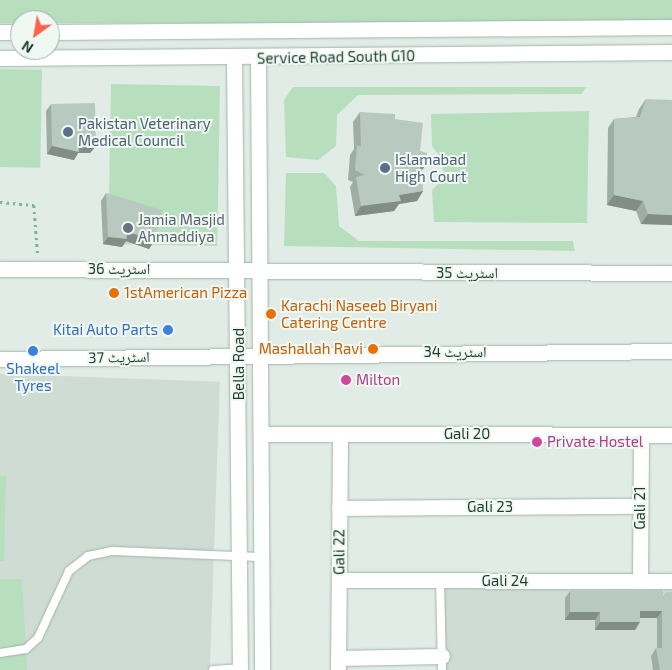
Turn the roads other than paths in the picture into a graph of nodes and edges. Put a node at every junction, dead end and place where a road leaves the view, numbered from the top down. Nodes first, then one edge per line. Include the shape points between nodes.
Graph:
1 (672, 27) edge
2 (594, 29) junction
3 (60, 32) edge
4 (594, 52) junction
5 (672, 52) edge
6 (0, 58) edge
7 (234, 59) junction
8 (258, 59) junction
9 (0, 269) edge
10 (238, 270) junction
11 (262, 272) junction
12 (672, 273) edge
13 (672, 351) edge
14 (261, 354) junction
15 (238, 356) junction
16 (0, 359) edge
17 (261, 434) junction
18 (340, 434) junction
19 (641, 435) junction
20 (672, 435) edge
21 (640, 506) junction
22 (339, 508) junction
23 (240, 557) junction
24 (261, 557) junction
25 (339, 580) junction
26 (440, 580) junction
27 (640, 581) junction
28 (672, 581) edge
29 (0, 653) edge
30 (442, 663) edge
31 (338, 664) edge
32 (240, 669) edge
33 (213, 670) edge
34 (262, 670) edge

1 - 2 street, Service Road South G10
2 - 3 street, Service Road South G10
2 - 4 street
4 - 5 street, Service Road South G10
4 - 8 street, Service Road South G10
6 - 7 street, Service Road South G10
7 - 8 street, Service Road South G10
7 - 10 street, Bella Road
8 - 11 street, Bella Road
9 - 10 street, اسٹریٹ 36
10 - 11 street, اسٹریٹ 36
10 - 15 street, Bella Road
11 - 12 street, اسٹریٹ 35
11 - 14 street, Bella Road
13 - 14 street, اسٹریٹ 34
14 - 15 street, اسٹریٹ 34
14 - 17 street, Bella Road
15 - 16 street, اسٹریٹ 37
15 - 23 street, Bella Road
17 - 18 street, Gali 20
17 - 24 street, Bella Road
18 - 19 street, Gali 20
18 - 22 street, Gali 22
19 - 20 street, Gali 20
19 - 21 street, Gali 21
21 - 22 street, Gali 23
21 - 27 street, Gali 21
22 - 25 street, Gali 22
23 - 24 lane
23 - 29 lane via 112,551 88,556 68,572 38,638 26,649
23 - 32 street, Bella Road
24 - 34 street, Bella Road
25 - 26 street, Gali 24
25 - 31 street, Gali 22
26 - 27 street, Gali 24
26 - 30 lane
27 - 28 street, Gali 24
30 - 31 street
32 - 33 lane

